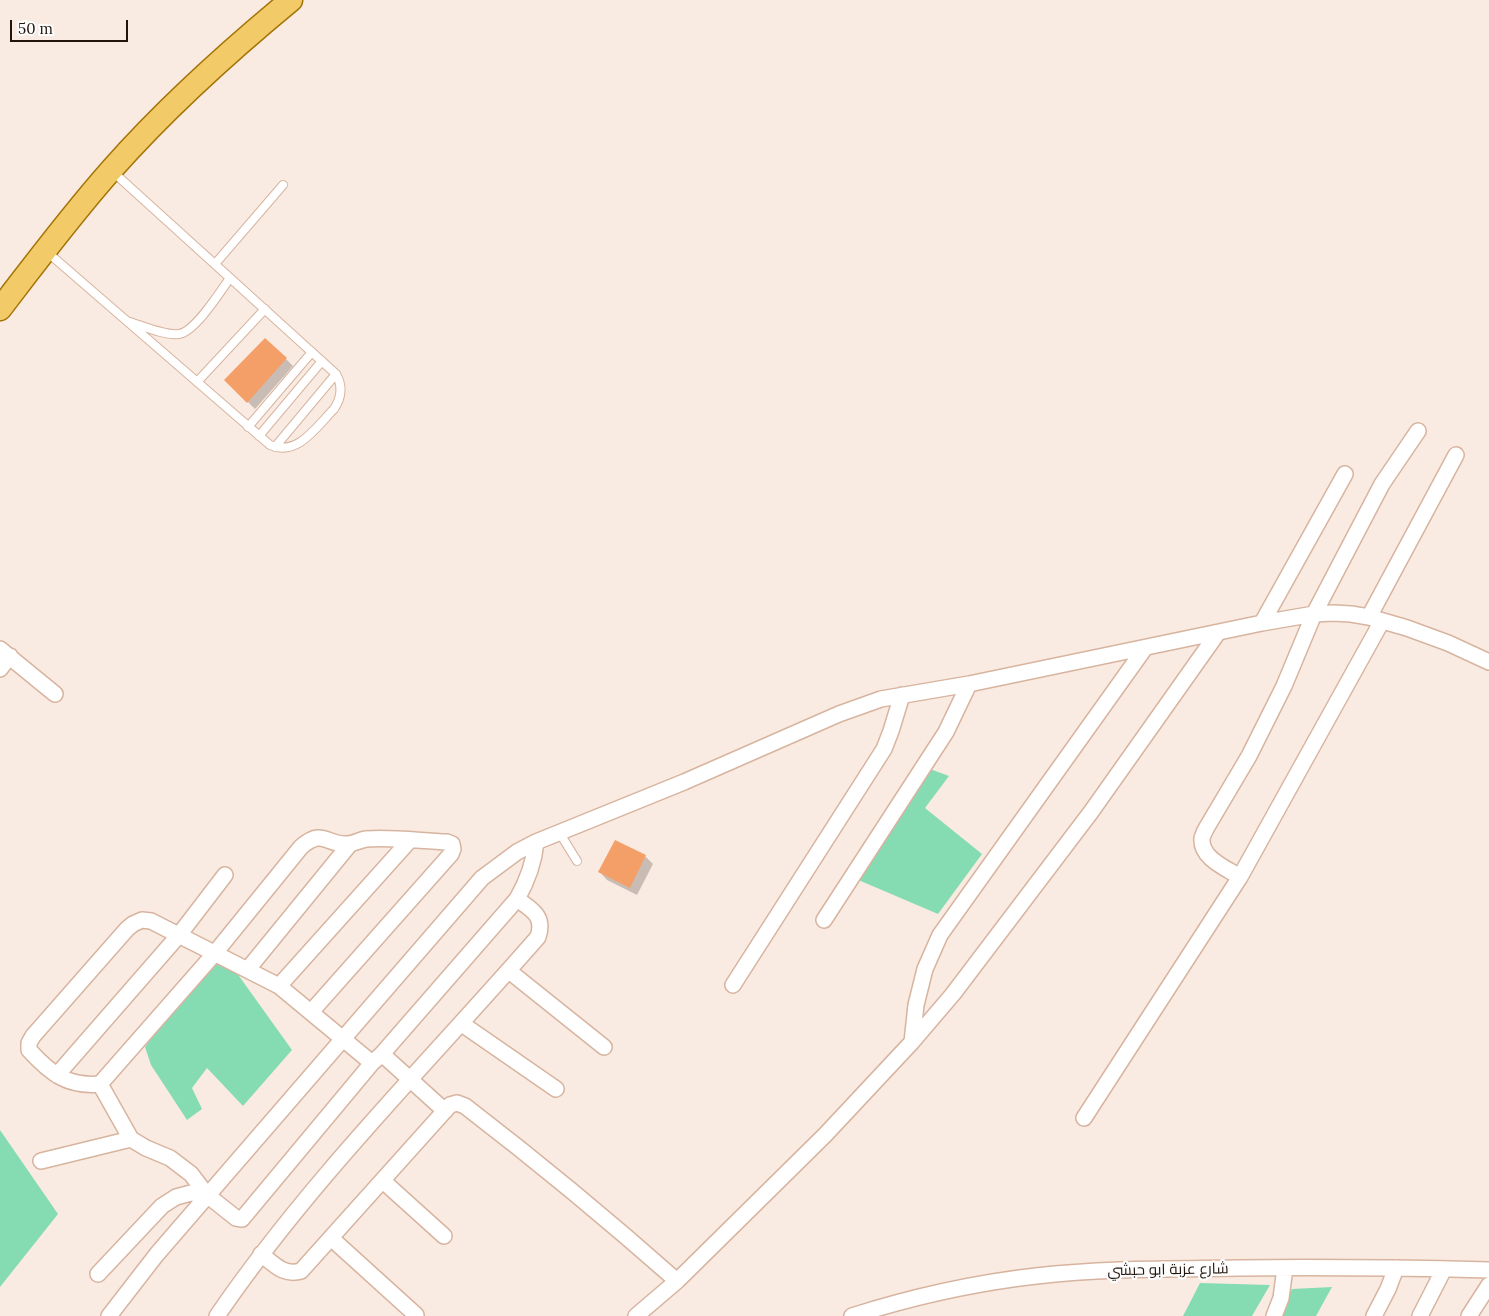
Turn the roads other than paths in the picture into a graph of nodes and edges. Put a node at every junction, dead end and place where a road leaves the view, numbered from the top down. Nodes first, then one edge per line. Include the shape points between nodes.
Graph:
1 (291, 0) edge
2 (111, 170) junction
3 (284, 185) dead end
4 (44, 250) junction
5 (216, 264) junction
6 (230, 278) junction
7 (0, 309) edge
8 (265, 309) junction
9 (126, 320) junction
10 (312, 352) junction
11 (322, 361) junction
12 (336, 374) junction
13 (197, 382) junction
14 (248, 427) junction
15 (1418, 430) dead end
16 (258, 436) junction
17 (275, 447) junction
18 (1456, 455) dead end
19 (1345, 474) dead end
20 (1314, 614) junction
21 (1375, 619) junction
22 (1262, 623) junction
23 (1217, 634) junction
24 (1145, 648) junction
25 (5, 653) edge
26 (1489, 662) edge
27 (0, 669) edge
28 (969, 684) junction
29 (56, 694) dead end
30 (902, 694) junction
31 (559, 832) junction
32 (410, 840) junction
33 (536, 842) junction
34 (350, 844) junction
35 (577, 861) dead end
36 (225, 874) dead end
37 (1240, 877) junction
38 (517, 899) junction
39 (824, 920) dead end
40 (179, 935) junction
41 (215, 953) junction
42 (248, 969) junction
43 (508, 971) junction
44 (733, 985) dead end
45 (279, 986) junction
46 (311, 1012) junction
47 (462, 1024) junction
48 (343, 1038) junction
49 (912, 1042) junction
50 (604, 1047) dead end
51 (377, 1059) junction
52 (56, 1075) junction
53 (410, 1080) junction
54 (100, 1084) junction
55 (556, 1089) dead end
56 (445, 1111) junction
57 (1084, 1118) dead end
58 (132, 1138) junction
59 (41, 1161) dead end
60 (383, 1181) junction
61 (207, 1195) junction
62 (444, 1236) dead end
63 (331, 1238) junction
64 (262, 1254) junction
65 (1285, 1268) junction
66 (1396, 1268) junction
67 (1444, 1268) junction
68 (1489, 1270) edge
69 (98, 1274) dead end
70 (676, 1281) junction
71 (1489, 1285) edge
72 (416, 1315) edge
73 (109, 1316) edge
74 (217, 1316) edge
75 (636, 1316) edge
76 (852, 1316) edge
77 (1274, 1316) edge
78 (1374, 1316) edge
79 (1420, 1316) edge
80 (1470, 1316) edge

1 - 2 main road via 180,98
2 - 4 main road
2 - 5 lane
3 - 5 lane
4 - 7 main road
4 - 9 lane
5 - 6 lane
6 - 8 lane
6 - 9 lane via 184,333 168,333
8 - 10 lane
8 - 13 lane
9 - 13 lane
10 - 11 lane
10 - 14 lane
11 - 12 lane
11 - 16 lane
12 - 17 lane
12 - 17 lane via 341,392 334,408 303,441 293,447
13 - 14 lane
14 - 16 lane
15 - 20 street via 1382,484
16 - 17 lane
18 - 21 street
19 - 22 street
20 - 21 street via 1342,613
20 - 22 street
20 - 37 street via 1267,721 1202,839 1204,851 1213,861
21 - 26 street via 1448,643
21 - 37 street
22 - 23 street
23 - 24 street
23 - 49 street via 1091,812 953,994
24 - 28 street
24 - 49 street via 940,935 923,978
25 - 27 street
25 - 29 street
28 - 30 street
28 - 39 street via 946,732
30 - 31 street via 860,706
30 - 44 street via 884,749
31 - 33 street
31 - 35 lane
32 - 34 street via 365,839
32 - 45 street
32 - 46 street via 447,842 453,849
33 - 38 street via 534,862
33 - 48 street via 482,878
34 - 41 street via 325,838 308,841
34 - 42 street
36 - 40 street
37 - 57 street
38 - 43 street via 535,913 541,929 538,937
38 - 51 street
40 - 41 street
40 - 52 street
40 - 52 street via 151,921 133,924 33,1036 29,1050
41 - 42 street
41 - 54 street
42 - 45 street
43 - 47 street
43 - 50 street
45 - 46 street
46 - 48 street
47 - 53 street
47 - 55 street
48 - 51 street
48 - 61 street
49 - 70 street via 825,1135
51 - 53 street
51 - 61 street via 242,1219 236,1218
52 - 54 street via 84,1086
53 - 56 street
53 - 64 street
54 - 58 street
56 - 60 street
56 - 70 street via 450,1105 458,1103 465,1106 580,1196
58 - 59 street
58 - 61 street via 170,1158 191,1174
60 - 62 street
60 - 63 street
61 - 69 street via 191,1193 162,1206
61 - 73 street
63 - 64 street via 300,1271 292,1274
63 - 72 street
64 - 74 street
65 - 66 street, شارع عزبة ابو حبشي
65 - 76 street, شارع عزبة ابو حبشي via 1132,1269 1037,1276 961,1287
65 - 77 street via 1285,1283
66 - 67 street, شارع عزبة ابو حبشي
66 - 78 street
67 - 68 street, شارع عزبة ابو حبشي
67 - 79 street
70 - 75 street
71 - 80 street

